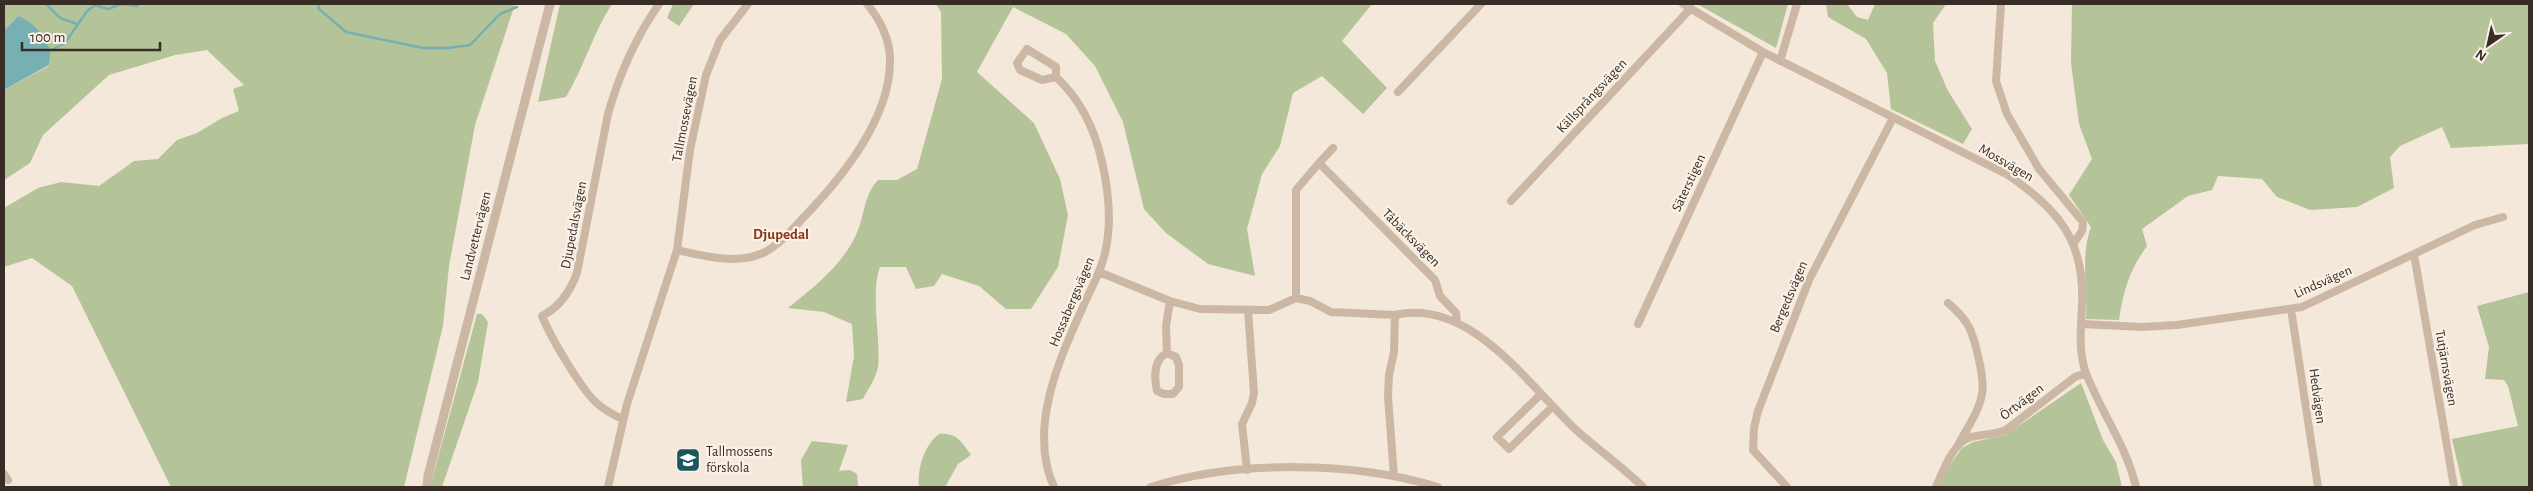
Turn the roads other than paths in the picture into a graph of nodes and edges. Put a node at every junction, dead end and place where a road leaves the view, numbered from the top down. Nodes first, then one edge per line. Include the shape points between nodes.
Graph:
1 (550, 4) edge
2 (659, 4) edge
3 (748, 4) edge
4 (867, 4) edge
5 (1481, 4) edge
6 (1797, 4) edge
7 (2001, 4) edge
8 (1687, 6) edge
9 (1763, 52) junction
10 (1780, 61) junction
11 (1056, 77) junction
12 (1398, 92) dead end
13 (1893, 118) junction
14 (1333, 148) dead end
15 (1319, 163) junction
16 (1511, 202) dead end
17 (2503, 216) dead end
18 (2074, 243) junction
19 (677, 250) junction
20 (2414, 254) junction
21 (1099, 272) junction
22 (1296, 298) junction
23 (1170, 301) junction
24 (1948, 303) dead end
25 (2291, 309) junction
26 (1248, 310) junction
27 (1395, 315) junction
28 (1457, 322) junction
29 (1638, 324) dead end
30 (2082, 324) junction
31 (1167, 353) junction
32 (2086, 373) junction
33 (1541, 394) junction
34 (1553, 406) junction
35 (622, 419) junction
36 (1958, 445) junction
37 (1247, 470) junction
38 (428, 476) junction
39 (1394, 476) junction
40 (1180, 484) edge
41 (423, 487) edge
42 (427, 487) edge
43 (608, 487) edge
44 (1054, 487) edge
45 (1151, 487) edge
46 (1438, 487) edge
47 (1643, 487) edge
48 (1787, 487) edge
49 (1936, 487) edge
50 (2136, 487) edge
51 (2318, 487) edge
52 (2454, 487) edge

1 - 38 street, Landvettervägen
2 - 35 street, Djupedalsvägen via 615,88 575,279 560,303 542,316 552,338 588,393 597,404
3 - 19 street, Tallmossevägen via 720,40 706,75 690,150
4 - 19 street via 885,37 890,72 873,124 844,173 789,233 764,252 742,258 719,258
5 - 12 street
6 - 10 street
7 - 18 street via 1996,69 1999,92 2029,154 2083,222 2082,231
8 - 9 street, Mossvägen
8 - 16 street, Källsprångsvägen
9 - 10 street, Mossvägen
9 - 29 street, Säterstigen
10 - 13 street, Mossvägen
11 - 11 street, Hossabergsvägen via 1042,80 1020,70 1019,57 1024,50 1032,50 1056,67
11 - 21 street, Hossabergsvägen via 1086,115 1101,155 1110,210 1107,245
13 - 18 street, Mossvägen via 2008,175 2058,219
13 - 48 street, Bergedsvägen via 1809,280 1758,411 1754,450
14 - 15 street
15 - 22 street via 1296,190
15 - 28 street, Tåbäcksvägen via 1435,280 1440,296 1456,313
17 - 20 street, Lindsvägen via 2474,225
18 - 30 street, Mossvägen via 2083,286
19 - 35 street, Tallmossevägen
20 - 25 street, Lindsvägen via 2320,299
20 - 52 street, Tutjärnsvägen
21 - 23 street
21 - 44 street, Hossabergsvägen via 1061,360 1048,407 1044,459
22 - 26 street via 1269,310
22 - 27 street via 1310,301 1330,312
23 - 26 street via 1200,309
23 - 31 street via 1166,326
24 - 36 street via 1970,329 1982,377 1980,403
25 - 30 street, Lindsvägen via 2176,325
25 - 51 street, Hedvägen
26 - 37 street via 1254,393 1242,424
27 - 28 street via 1434,314
27 - 39 street via 1388,390
28 - 33 street, Tåbäcksvägen via 1488,343
30 - 32 street, Mossvägen via 2081,355
31 - 31 street via 1160,356 1156,364 1156,388 1161,393 1173,394 1178,391 1180,383 1179,365 1176,356
32 - 36 street, Örtvägen via 2075,377 2006,430 1994,435 1973,436
32 - 50 street, Mossvägen via 2127,457
33 - 34 street, Tåbäcksvägen
33 - 34 street via 1497,437 1509,449
34 - 47 street, Tåbäcksvägen
35 - 43 street, Tallmossevägen
36 - 49 street
37 - 39 street via 1328,468
37 - 40 street
38 - 41 street, Landvettervägen
38 - 42 street, Landvettervägen
39 - 46 street
40 - 45 street

